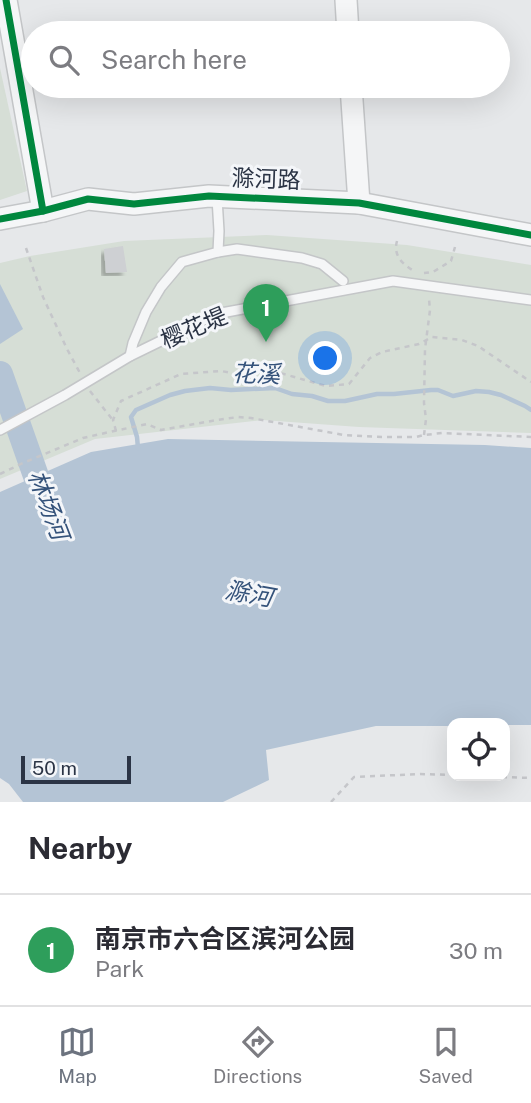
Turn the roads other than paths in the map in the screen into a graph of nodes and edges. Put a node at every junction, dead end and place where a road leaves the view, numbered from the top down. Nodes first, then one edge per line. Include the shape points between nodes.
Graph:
1 (6, 0) edge
2 (346, 0) edge
3 (347, 21) edge
4 (21, 86) edge
5 (23, 98) edge
6 (352, 98) edge
7 (217, 197) junction
8 (359, 203) junction
9 (43, 211) junction
10 (0, 219) edge
11 (531, 235) edge
12 (218, 252) junction
13 (343, 281) dead end
14 (531, 300) edge
15 (130, 356) junction
16 (0, 430) edge

1 - 4 street
2 - 3 street
5 - 9 street
6 - 8 street
7 - 8 street, 滁河路
7 - 9 street, 滁河路 via 134,204 88,199
7 - 12 lane
8 - 11 street, 滁河路
9 - 10 street, 滁河路
12 - 13 lane via 237,249 302,258 322,264
12 - 15 lane via 182,262 146,312
14 - 15 lane, 樱花堤 via 393,281 216,314
15 - 16 lane, 樱花堤

